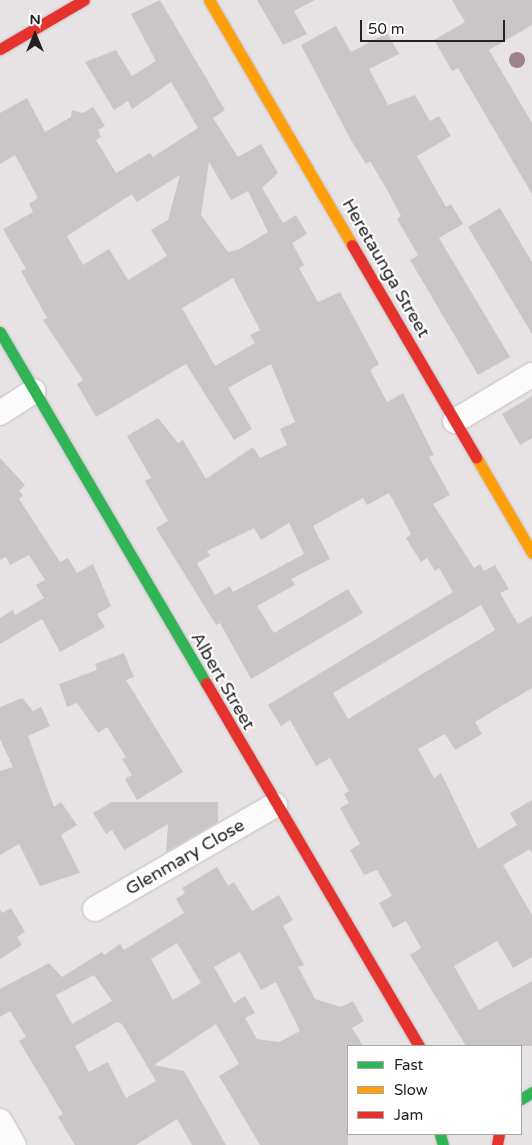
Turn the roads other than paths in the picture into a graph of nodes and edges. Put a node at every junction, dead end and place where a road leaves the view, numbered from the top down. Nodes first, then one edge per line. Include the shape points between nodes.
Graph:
1 (84, 0) edge
2 (209, 0) edge
3 (0, 49) edge
4 (0, 332) edge
5 (532, 375) edge
6 (34, 391) junction
7 (0, 413) edge
8 (455, 421) junction
9 (532, 553) edge
10 (275, 805) junction
11 (94, 909) dead end
12 (418, 1045) edge
13 (0, 1122) edge
14 (14, 1145) edge

1 - 3 street
2 - 8 street, Heretaunga Street
4 - 6 street, Albert Street
5 - 8 street
6 - 7 street
6 - 10 street, Albert Street
8 - 9 street, Heretaunga Street
10 - 11 street, Glenmary Close
10 - 12 street, Albert Street
13 - 14 street

